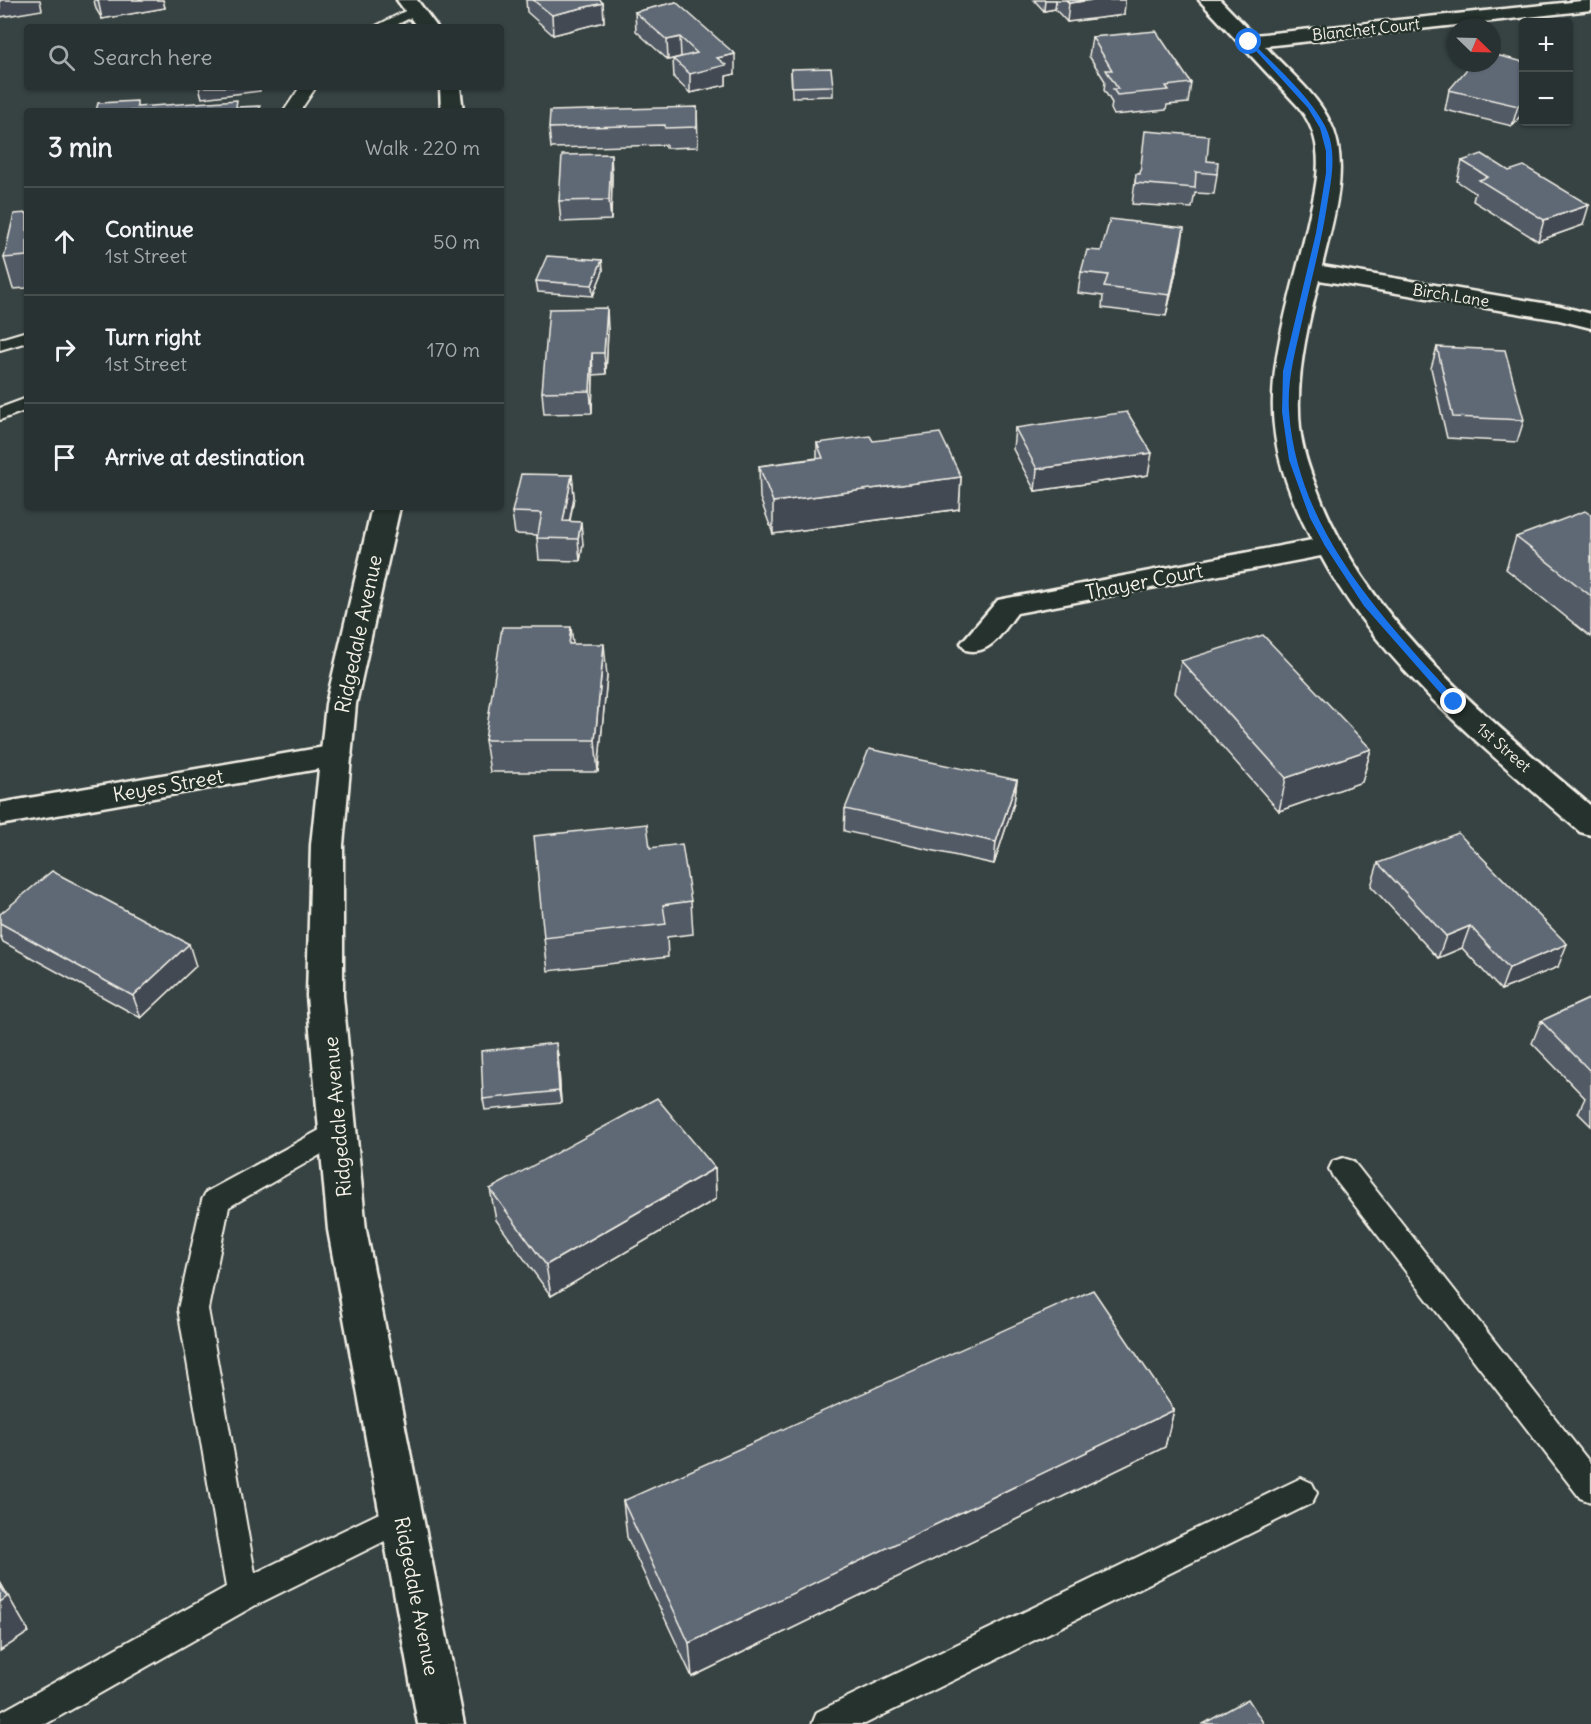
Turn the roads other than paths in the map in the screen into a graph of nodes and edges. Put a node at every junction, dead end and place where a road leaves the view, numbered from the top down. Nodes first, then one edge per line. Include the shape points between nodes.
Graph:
1 (1209, 0) edge
2 (1591, 4) edge
3 (411, 5) edge
4 (385, 24) edge
5 (425, 24) edge
6 (1249, 42) junction
7 (306, 90) edge
8 (450, 90) edge
9 (294, 108) edge
10 (452, 108) edge
11 (1310, 271) junction
12 (1591, 321) edge
13 (0, 332) edge
14 (24, 337) edge
15 (24, 337) edge
16 (0, 345) edge
17 (24, 405) edge
18 (0, 414) edge
19 (385, 510) edge
20 (1329, 546) junction
21 (976, 643) dead end
22 (336, 756) junction
23 (0, 814) edge
24 (1591, 824) edge
25 (338, 1131) junction
26 (1343, 1169) dead end
27 (1591, 1488) edge
28 (1301, 1493) dead end
29 (402, 1517) junction
30 (243, 1595) junction
31 (438, 1723) edge
32 (13, 1724) edge
33 (829, 1724) edge

1 - 6 street, 1st Street
2 - 6 street, Blanchet Court
3 - 4 lane
3 - 5 street
6 - 11 street, 1st Street via 1310,107 1323,128 1330,151
7 - 9 lane
8 - 10 street
11 - 12 street, Birch Lane
11 - 20 street, 1st Street via 1287,371 1286,412 1293,460 1314,518
13 - 14 lane
15 - 16 lane
17 - 18 lane
19 - 22 street, Ridgedale Avenue via 341,704
20 - 21 street, Thayer Court via 1008,606
20 - 24 street, 1st Street via 1367,604 1454,702
22 - 23 street, Keyes Street
22 - 25 street, Ridgedale Avenue via 327,845 325,996
25 - 29 street, Ridgedale Avenue via 347,1230
25 - 30 lane via 216,1200 193,1309
26 - 27 lane
28 - 33 lane
29 - 30 lane
29 - 31 street, Ridgedale Avenue
30 - 32 lane

